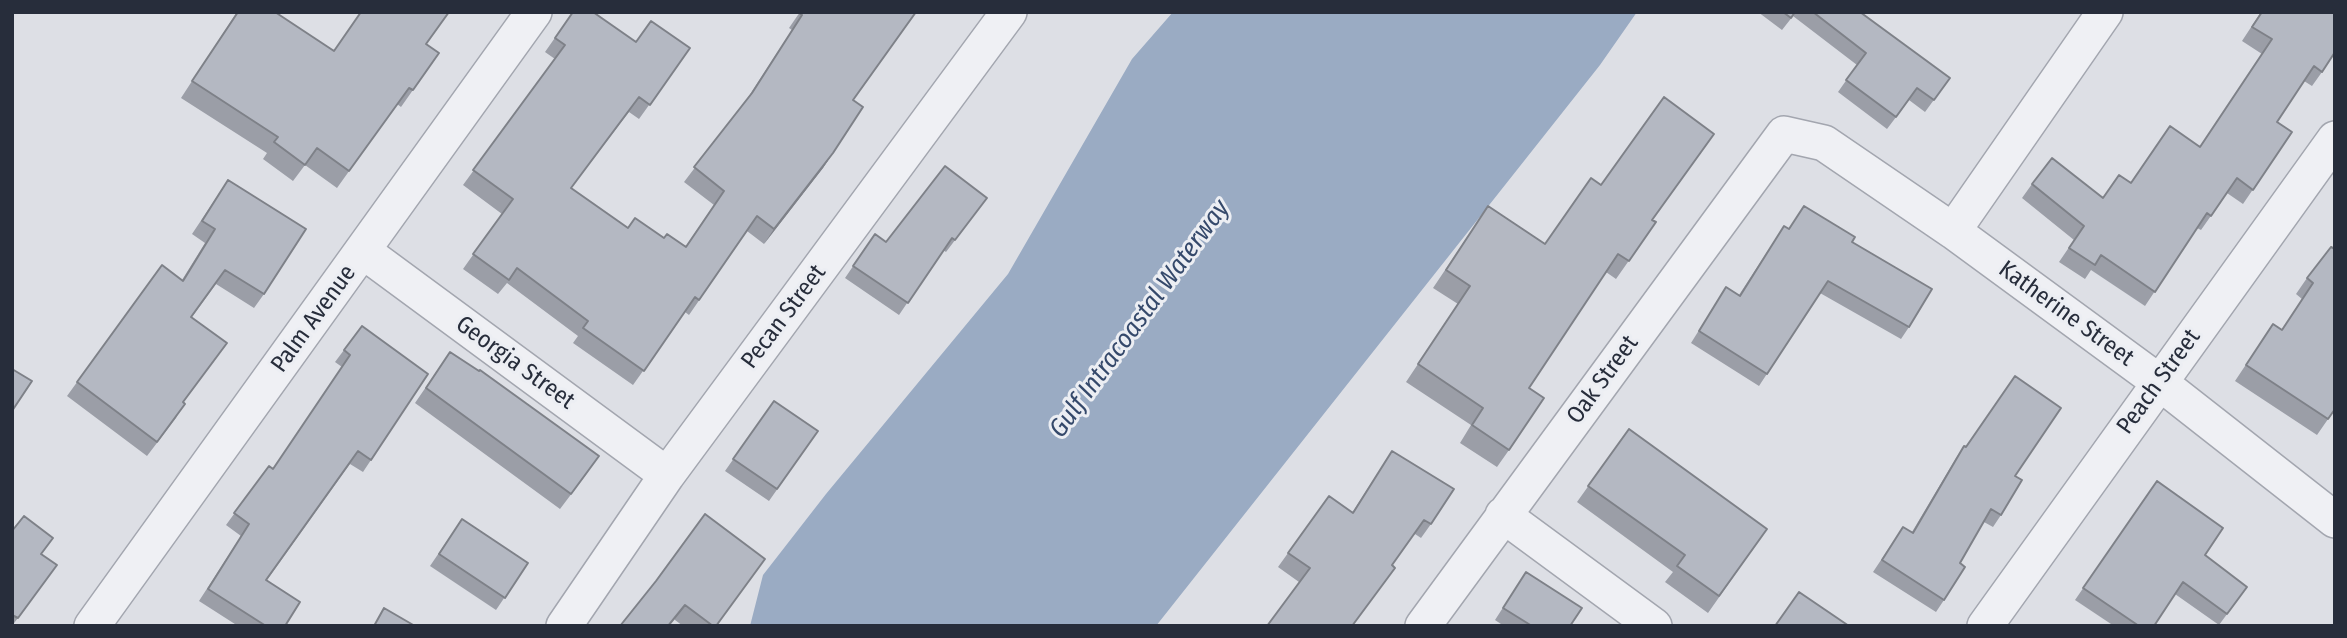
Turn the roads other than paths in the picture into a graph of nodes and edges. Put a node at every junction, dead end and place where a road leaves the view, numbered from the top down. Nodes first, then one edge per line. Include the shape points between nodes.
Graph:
1 (534, 12) edge
2 (1010, 12) edge
3 (2105, 12) edge
4 (1784, 134) joint
5 (2335, 139) edge
6 (1952, 231) junction
7 (363, 251) junction
8 (2160, 382) junction
9 (667, 475) junction
10 (1503, 515) junction
11 (2335, 520) edge
12 (92, 626) edge
13 (564, 626) edge
14 (1423, 626) edge
15 (1654, 626) edge
16 (1985, 626) edge

1 - 7 street, Palm Avenue
2 - 9 street, Pecan Street
3 - 6 street
4 - 6 street, Katherine Street via 1824,144
4 - 10 street, Oak Street
5 - 8 street, Peach Street
6 - 8 street, Katherine Street
7 - 9 street, Georgia Street
7 - 12 street, Palm Avenue
8 - 11 street, Katherine Street
8 - 16 street, Peach Street
9 - 13 street, Pecan Street
10 - 14 street, Oak Street
10 - 15 street

